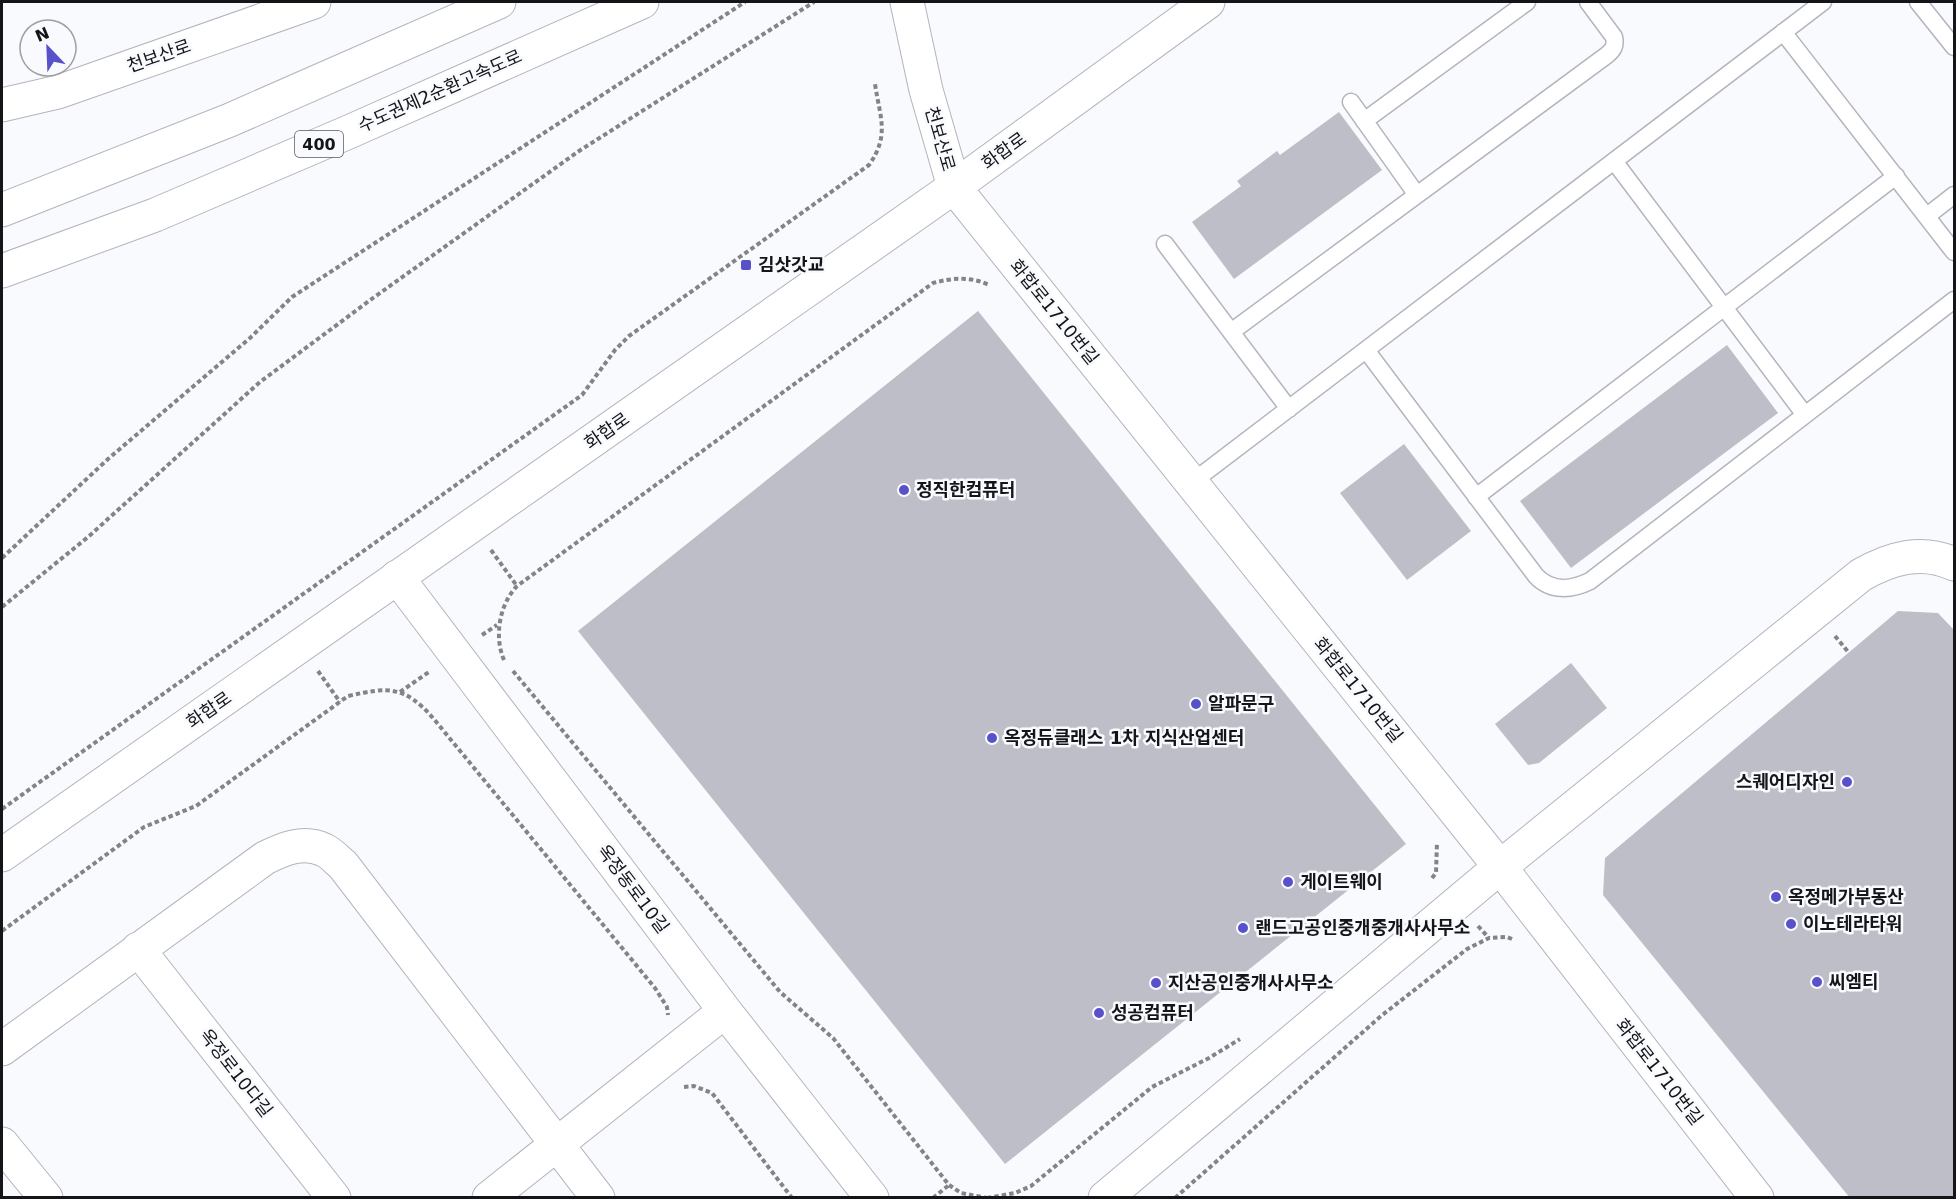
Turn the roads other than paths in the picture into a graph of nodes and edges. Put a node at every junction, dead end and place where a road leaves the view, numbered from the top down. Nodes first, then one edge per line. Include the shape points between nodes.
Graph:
1 (314, 2) edge
2 (499, 2) edge
3 (907, 2) edge
4 (1208, 2) edge
5 (1527, 2) edge
6 (1588, 2) edge
7 (1823, 2) edge
8 (1918, 2) edge
9 (637, 4) edge
10 (1783, 32) junction
11 (1954, 47) edge
12 (1351, 102) dead end
13 (2, 105) edge
14 (1364, 121) junction
15 (1614, 161) junction
16 (1896, 176) junction
17 (954, 188) junction
18 (1417, 195) junction
19 (1954, 195) edge
20 (2, 210) edge
21 (1927, 216) junction
22 (1165, 244) dead end
23 (1954, 252) edge
24 (2, 271) edge
25 (1954, 300) edge
26 (1724, 307) junction
27 (1231, 332) junction
28 (1366, 350) junction
29 (1289, 409) junction
30 (1805, 415) junction
31 (1191, 483) junction
32 (1476, 497) junction
33 (1954, 564) edge
34 (397, 577) junction
35 (2, 855) edge
36 (1500, 867) junction
37 (138, 950) junction
38 (725, 1011) junction
39 (2, 1049) edge
40 (2, 1144) edge
41 (556, 1145) junction
42 (46, 1197) edge
43 (334, 1197) edge
44 (489, 1197) edge
45 (598, 1197) edge
46 (872, 1197) edge
47 (1105, 1197) edge
48 (1757, 1197) edge

1 - 13 main road, 천보산로 via 58,92
2 - 20 main road via 230,120
3 - 17 main road, 천보산로 via 926,90
4 - 17 main road, 화합로
5 - 14 lane
6 - 18 lane via 1614,37 1613,50
7 - 10 lane
8 - 11 lane
9 - 24 main road, 수도권제2순환고속도로 / 400 via 155,215
10 - 15 lane
10 - 16 lane
12 - 14 lane
14 - 18 lane
15 - 26 lane
15 - 28 lane
16 - 21 lane
16 - 26 lane
17 - 31 main road, 화합로1710번길
17 - 34 main road, 화합로
18 - 27 lane
19 - 21 lane
21 - 23 lane
22 - 27 lane
25 - 30 lane
26 - 30 lane
26 - 32 lane
27 - 29 lane
28 - 29 lane
28 - 32 lane
29 - 31 lane
30 - 32 lane via 1580,586 1566,588 1543,583
31 - 36 main road, 화합로1710번길
33 - 36 main road via 1935,557 1905,558 1881,564 1861,575
34 - 35 main road, 화합로
34 - 38 main road, 옥정동로10길
36 - 47 main road
36 - 48 main road, 화합로1710번길
37 - 39 main road
37 - 41 main road via 265,858 306,845 325,850 343,865
37 - 43 main road, 옥정로10다길
38 - 41 main road
38 - 46 main road, 옥정동로10길
40 - 42 main road
41 - 44 main road
41 - 45 main road

